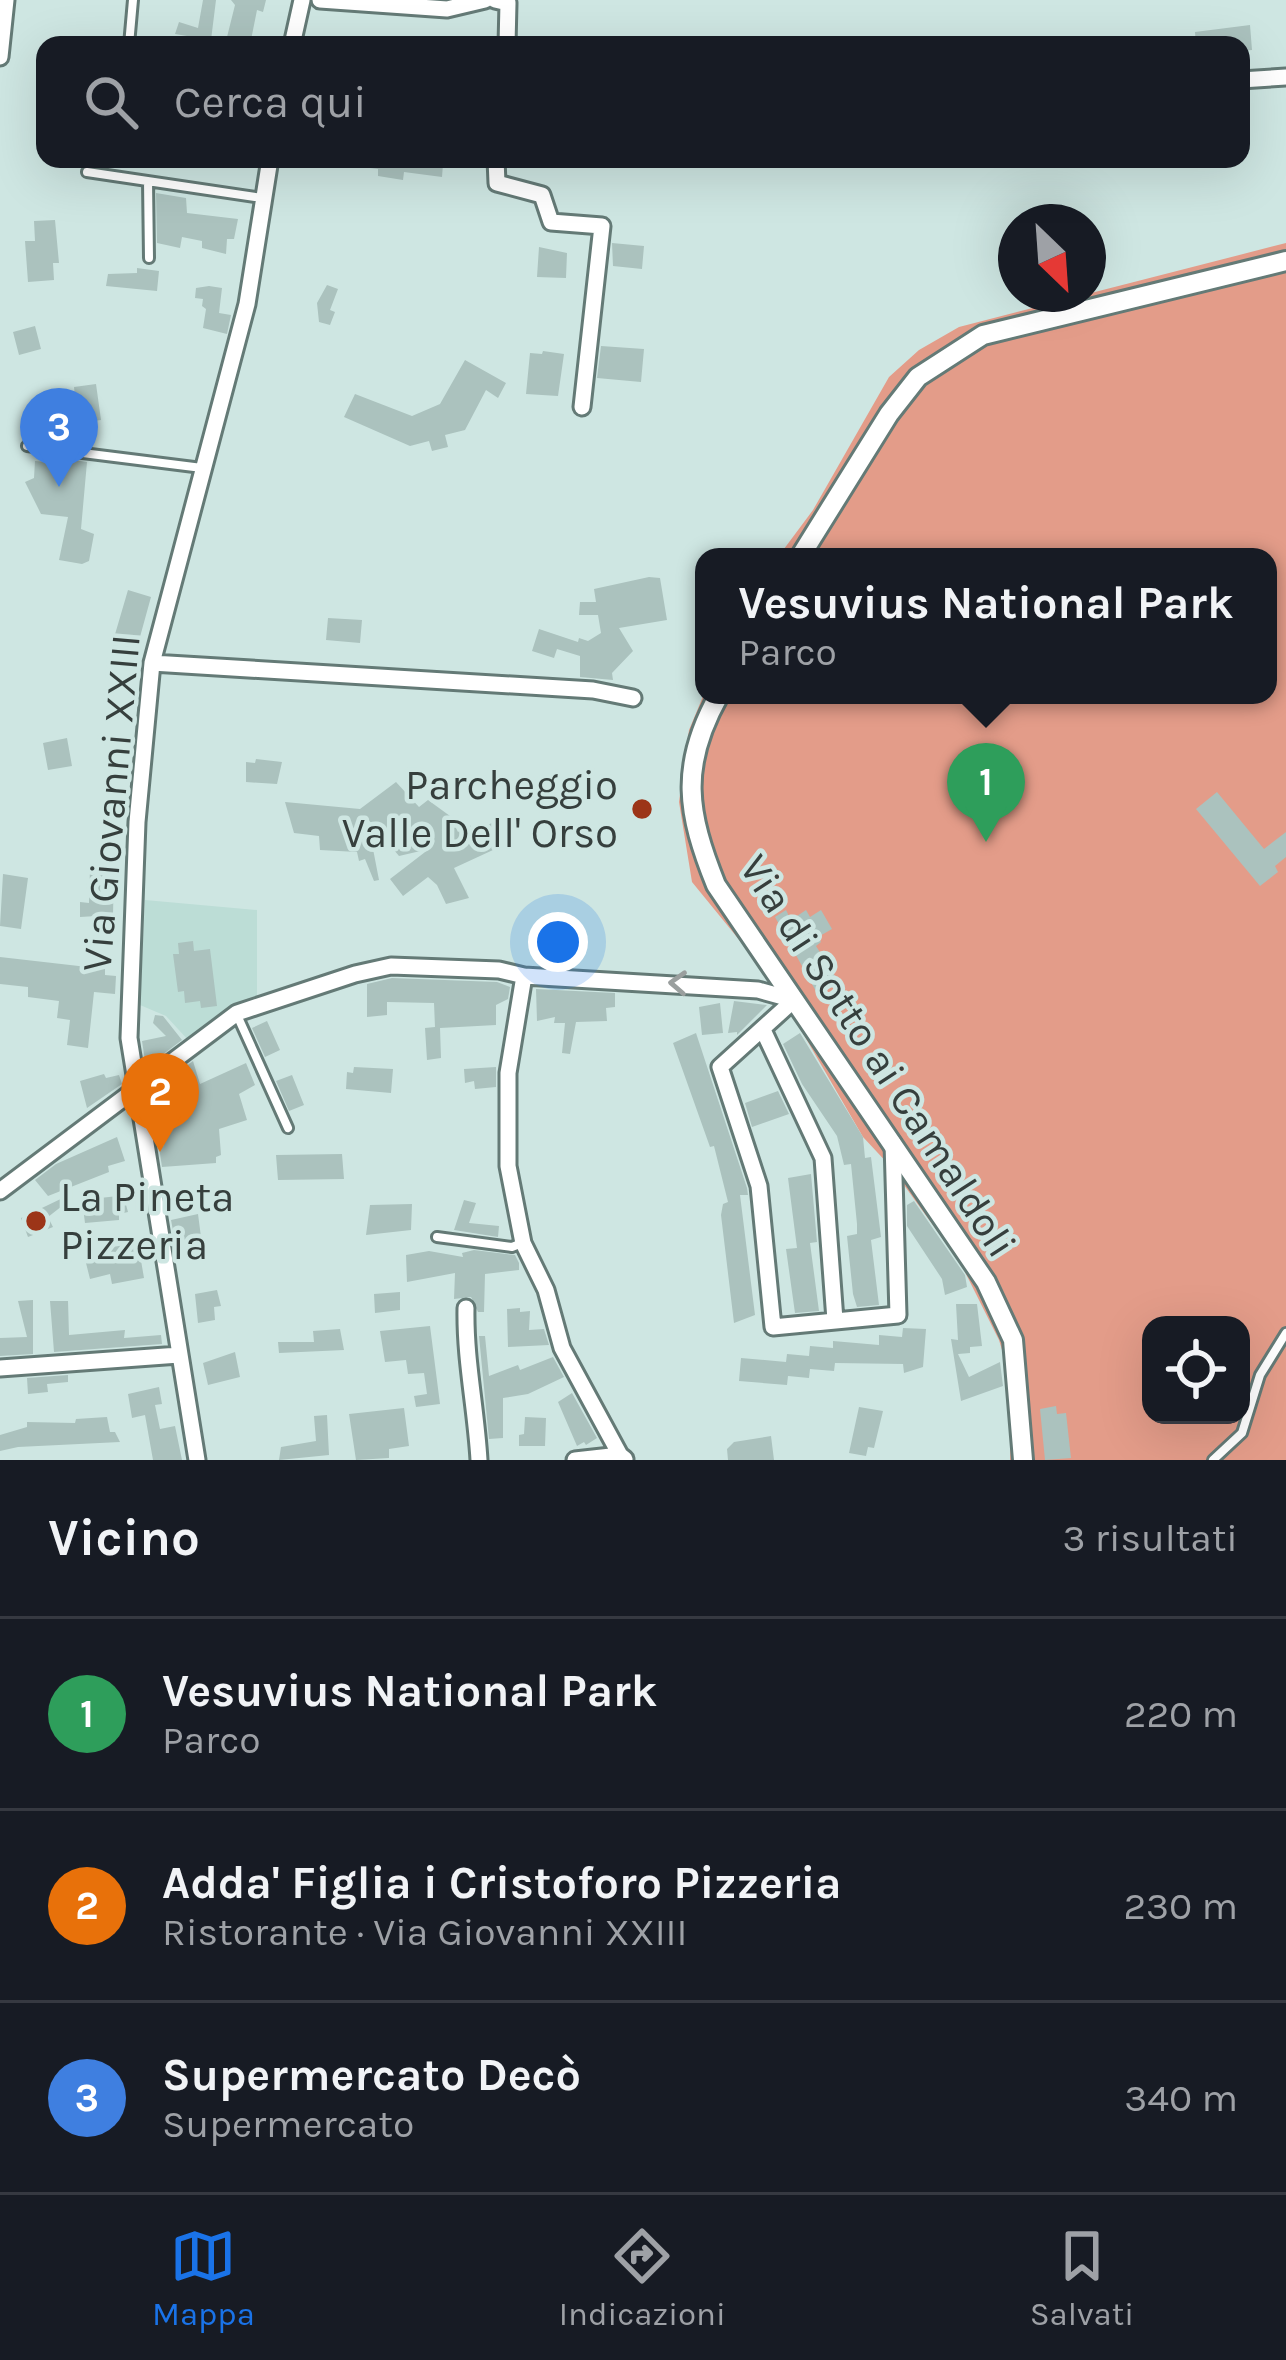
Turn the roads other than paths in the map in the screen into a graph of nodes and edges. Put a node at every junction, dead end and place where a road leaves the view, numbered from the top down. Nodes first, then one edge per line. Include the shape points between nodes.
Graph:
1 (6, 0) edge
2 (133, 0) edge
3 (302, 0) edge
4 (320, 0) edge
5 (484, 0) edge
6 (495, 0) edge
7 (130, 36) edge
8 (294, 36) edge
9 (508, 36) edge
10 (0, 57) edge
11 (1286, 77) edge
12 (1250, 79) edge
13 (268, 168) edge
14 (496, 168) edge
15 (87, 172) dead end
16 (148, 181) junction
17 (263, 199) junction
18 (149, 258) dead end
19 (1286, 261) edge
20 (582, 407) dead end
21 (27, 446) dead end
22 (203, 468) junction
23 (806, 548) edge
24 (152, 663) junction
25 (633, 698) dead end
26 (714, 704) edge
27 (524, 976) junction
28 (794, 1000) junction
29 (237, 1013) junction
30 (763, 1030) junction
31 (135, 1090) junction
32 (288, 1128) dead end
33 (893, 1142) junction
34 (0, 1191) edge
35 (437, 1237) dead end
36 (524, 1243) junction
37 (466, 1308) dead end
38 (836, 1320) junction
39 (1286, 1333) edge
40 (179, 1355) junction
41 (0, 1368) edge
42 (623, 1458) edge
43 (197, 1460) edge
44 (478, 1460) edge
45 (575, 1460) edge
46 (1023, 1460) edge
47 (1213, 1460) edge

1 - 10 street
2 - 7 lane
3 - 8 street
4 - 5 street via 447,9
6 - 9 street via 511,9
11 - 12 street
13 - 17 street, Via Giovanni XXIII
14 - 20 street via 497,183 542,195 551,222 602,226
15 - 16 lane
16 - 17 lane
16 - 18 lane
17 - 22 street, Via Giovanni XXIII via 247,304
19 - 23 street via 983,335 918,377
21 - 22 lane
22 - 24 street, Via Giovanni XXIII
24 - 25 street
24 - 31 street, Via Giovanni XXIII via 129,986
26 - 28 street, Via di Sotto ai Camaldoli via 689,784 694,831 716,885
28 -> 27 street via 689,983
27 - 29 street via 391,967
27 - 36 street via 508,1073 508,1166
28 - 30 street
28 - 33 street, Via di Sotto ai Camaldoli
29 - 31 street
29 - 32 lane
30 - 38 street via 823,1158
30 - 38 street via 720,1067 759,1186 773,1328
31 - 34 street
31 - 40 street, Via Giovanni XXIII
33 - 38 street via 898,1315
33 - 46 street, Via di Sotto ai Camaldoli via 986,1282 1012,1340
35 - 36 lane
36 - 42 street via 562,1348
37 - 44 street
39 - 47 lane via 1260,1376 1242,1433
40 - 41 street
40 - 43 street, Via Giovanni XXIII
42 - 45 street

